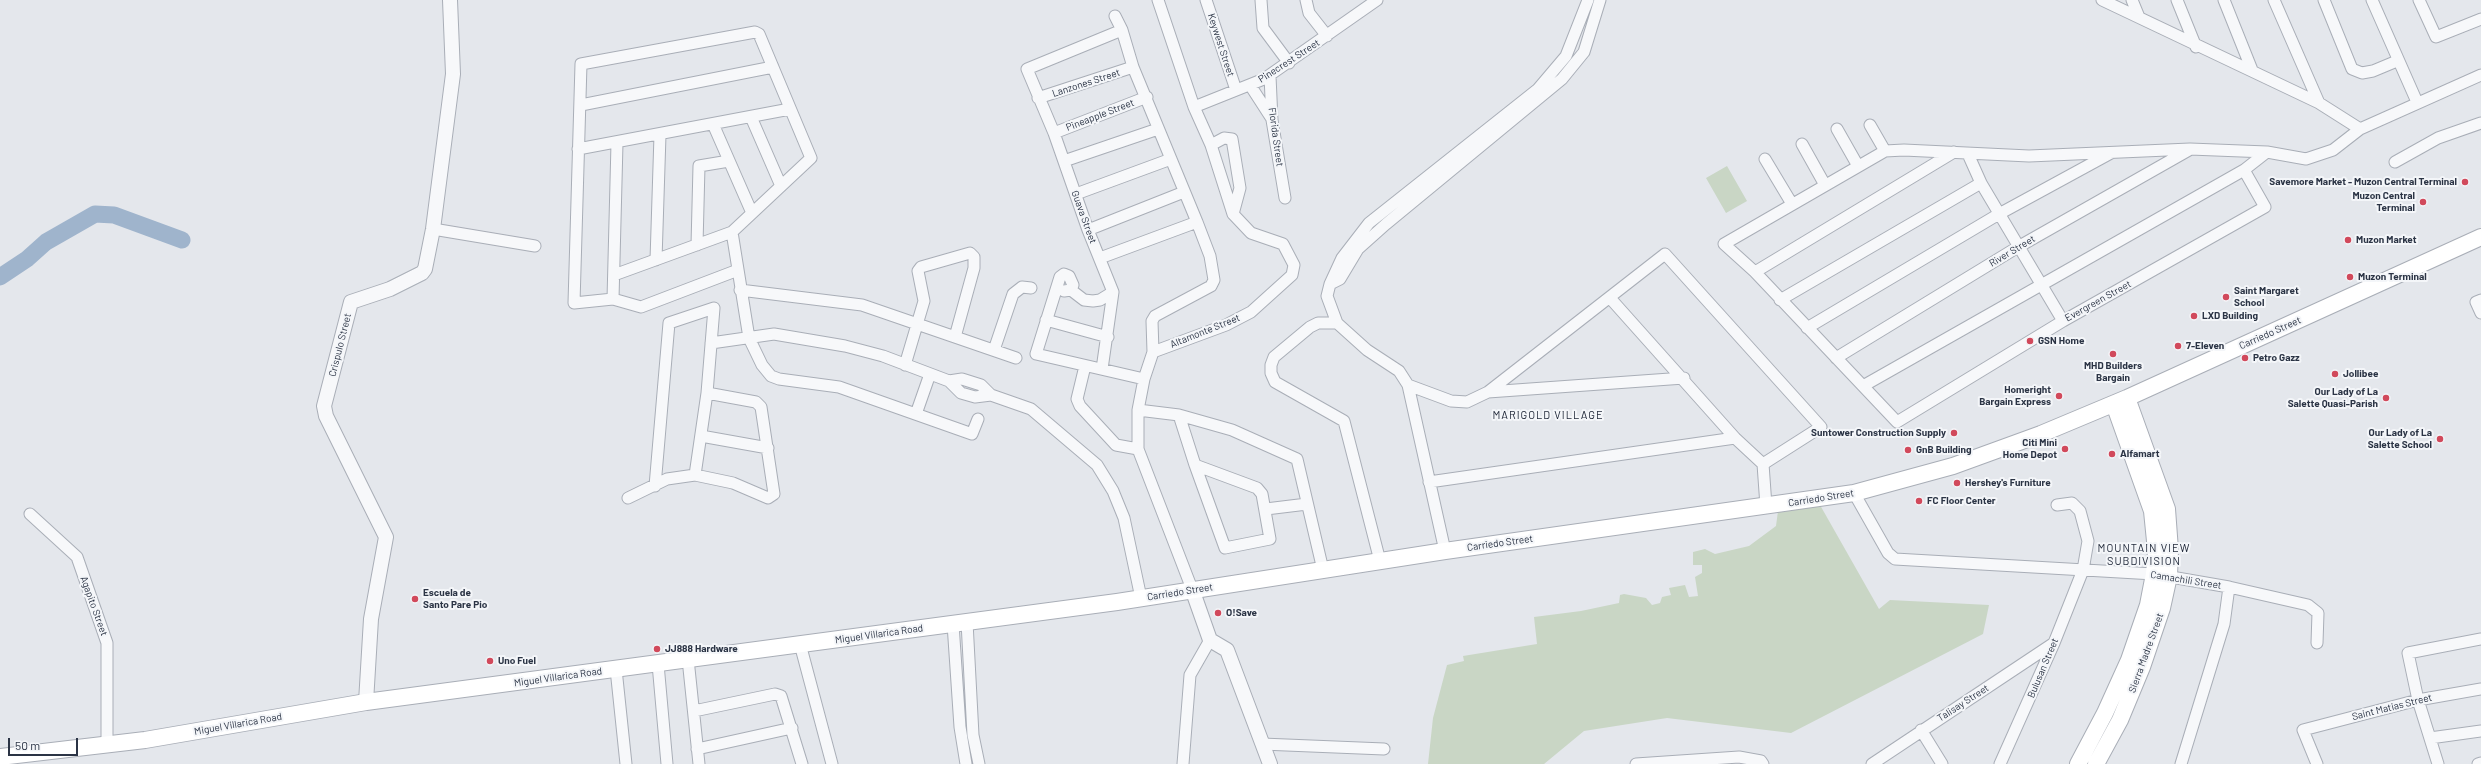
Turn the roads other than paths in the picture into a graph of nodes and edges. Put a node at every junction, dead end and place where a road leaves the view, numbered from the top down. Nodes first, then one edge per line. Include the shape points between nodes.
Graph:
1 (450, 0) edge
2 (1158, 0) edge
3 (1206, 0) edge
4 (1260, 0) edge
5 (1306, 0) edge
6 (1588, 0) edge
7 (1600, 0) edge
8 (2102, 0) edge
9 (2132, 0) edge
10 (2177, 0) edge
11 (2224, 0) edge
12 (2274, 0) edge
13 (2324, 0) edge
14 (2372, 0) edge
15 (2419, 0) edge
16 (1374, 1) edge
17 (1115, 16) dead end
18 (2139, 17) junction
19 (2481, 20) edge
20 (1122, 30) junction
21 (1327, 36) junction
22 (2196, 47) junction
23 (2397, 61) junction
24 (1290, 62) junction
25 (773, 67) junction
26 (1133, 67) junction
27 (2252, 70) junction
28 (2481, 75) edge
29 (1270, 76) junction
30 (1250, 85) junction
31 (1236, 90) junction
32 (1147, 97) junction
33 (1038, 98) junction
34 (2417, 102) junction
35 (2319, 103) junction
36 (581, 105) junction
37 (1194, 107) junction
38 (790, 109) junction
39 (751, 117) junction
40 (1272, 120) junction
41 (2481, 123) edge
42 (713, 124) junction
43 (1870, 126) dead end
44 (1158, 129) junction
45 (1837, 129) dead end
46 (2360, 129) junction
47 (1054, 133) junction
48 (660, 135) junction
49 (618, 143) junction
50 (1802, 144) dead end
51 (1211, 145) junction
52 (578, 149) junction
53 (2190, 149) junction
54 (1885, 151) junction
55 (1954, 152) junction
56 (2115, 152) junction
57 (2267, 152) junction
58 (1968, 154) junction
59 (1171, 159) junction
60 (1765, 159) dead end
61 (729, 161) junction
62 (1064, 161) junction
63 (2395, 162) dead end
64 (1858, 166) junction
65 (2244, 170) junction
66 (1981, 183) junction
67 (1825, 185) junction
68 (782, 186) junction
69 (1184, 192) junction
70 (1076, 194) junction
71 (1285, 198) dead end
72 (1792, 204) junction
73 (752, 214) junction
74 (1233, 214) junction
75 (1999, 214) junction
76 (1197, 222) junction
77 (433, 229) junction
78 (1088, 230) junction
79 (732, 232) junction
80 (2481, 237) edge
81 (697, 245) junction
82 (536, 246) dead end
83 (2018, 247) junction
84 (1100, 258) junction
85 (656, 260) junction
86 (738, 270) junction
87 (1755, 272) junction
88 (614, 275) junction
89 (1330, 284) junction
90 (2042, 286) junction
91 (1031, 288) dead end
92 (740, 290) junction
93 (1071, 290) junction
94 (1056, 291) junction
95 (1113, 292) junction
96 (1610, 298) junction
97 (613, 299) junction
98 (1780, 300) junction
99 (1046, 320) junction
100 (2063, 321) junction
101 (918, 323) junction
102 (1337, 323) junction
103 (1807, 328) junction
104 (955, 337) junction
105 (1108, 337) junction
106 (749, 338) junction
107 (711, 343) junction
108 (994, 350) junction
109 (1153, 352) junction
110 (1016, 358) dead end
111 (1836, 358) junction
112 (905, 365) junction
113 (1085, 366) junction
114 (1102, 369) junction
115 (930, 374) junction
116 (1684, 378) junction
117 (1144, 379) junction
118 (1408, 385) junction
119 (1863, 386) junction
120 (1488, 392) junction
121 (707, 393) junction
122 (2120, 401) junction
123 (1138, 410) junction
124 (916, 414) junction
125 (1179, 415) junction
126 (978, 419) dead end
127 (701, 436) junction
128 (1735, 438) junction
129 (768, 448) junction
130 (1138, 449) junction
131 (1764, 464) junction
132 (1195, 466) junction
133 (695, 475) junction
134 (1429, 482) junction
135 (655, 486) junction
136 (1854, 493) junction
137 (628, 498) dead end
138 (1307, 504) junction
139 (2057, 505) dead end
140 (1766, 506) junction
141 (1266, 509) junction
142 (30, 514) dead end
143 (1445, 551) junction
144 (1380, 561) junction
145 (1323, 570) junction
146 (2083, 570) junction
147 (2162, 575) junction
148 (2229, 588) junction
149 (1192, 589) junction
150 (1141, 598) junction
151 (1117, 602) joint
152 (960, 623) junction
153 (2481, 639) edge
154 (1210, 640) junction
155 (2054, 643) junction
156 (2318, 643) dead end
157 (800, 644) junction
158 (688, 660) junction
159 (658, 664) junction
160 (616, 669) junction
161 (2481, 689) edge
162 (2418, 700) junction
163 (366, 702) junction
164 (694, 711) junction
165 (792, 728) junction
166 (1921, 730) junction
167 (2481, 731) edge
168 (2430, 738) junction
169 (107, 744) junction
170 (1262, 744) junction
171 (697, 749) junction
172 (1384, 749) dead end
173 (0, 757) edge
174 (1735, 760) edge
175 (2081, 763) edge
176 (626, 764) edge
177 (667, 764) edge
178 (699, 764) edge
179 (802, 764) edge
180 (832, 764) edge
181 (966, 764) edge
182 (979, 764) edge
183 (1183, 764) edge
184 (1270, 764) edge
185 (1636, 764) edge
186 (1763, 764) edge
187 (1872, 764) edge
188 (1942, 764) edge
189 (2000, 764) edge
190 (2096, 764) edge
191 (2181, 764) edge
192 (2317, 764) edge
193 (2438, 764) edge

1 - 77 street, Crispulo Street via 453,74
2 - 37 street, Altamonte Street
3 - 31 street, Keywest Street
4 - 24 street via 1263,28
5 - 21 street via 1309,13
6 - 89 street via 1566,56 1538,89 1368,223 1342,258
7 - 89 street via 1584,52 1562,79 1369,239 1358,249 1340,279
8 - 18 street
9 - 18 street
10 - 22 street
11 - 27 street
12 - 35 street
13 - 23 street via 2352,69 2362,73
14 - 23 street
15 - 19 street via 2436,37
16 - 21 street, Pinecrest Street
17 - 20 street
18 - 22 street
20 - 26 street
20 - 33 street, Guava Street via 1027,69
21 - 24 street, Pinecrest Street
22 - 27 street
23 - 34 street
24 - 29 street, Pinecrest Street
25 - 36 street
25 - 36 street via 759,34 754,32 581,64
25 - 38 street
26 - 32 street
26 - 33 street, Lanzones Street
27 - 35 street
28 - 34 street
29 - 30 street, Pinecrest Street
29 - 40 street, Florida Street
30 - 31 street, Pinecrest Street
30 - 40 street
31 - 37 street, Pinecrest Street
32 - 44 street
32 - 47 street, Pineapple Street
33 - 47 street, Guava Street
34 - 46 street
35 - 46 street
36 - 52 street
37 - 51 street, Altamonte Street
38 - 39 street
38 - 68 street via 811,158
39 - 42 street
39 - 68 street
40 - 71 street, Florida Street
41 - 63 street via 2438,138
42 - 48 street
42 - 61 street
43 - 54 street
44 - 59 street
44 - 62 street
45 - 64 street
46 - 57 street via 2333,150 2306,159
47 - 62 street, Guava Street
48 - 49 street
48 - 85 street
49 - 52 street
49 - 88 street
50 - 67 street
51 - 74 street, Altamonte Street
51 - 74 street via 1224,138 1232,139 1240,188
52 - 97 street via 574,302
53 - 56 street
53 - 57 street
53 - 83 street, River Street
54 - 55 street
54 - 64 street
55 - 58 street
55 - 87 street
56 - 58 street via 2029,156
56 - 75 street
57 - 65 street
58 - 66 street
59 - 69 street
59 - 70 street
60 - 72 street
61 - 73 street
61 - 81 street via 699,166
62 - 70 street, Guava Street
64 - 67 street
65 - 90 street
65 - 100 street, Evergreen Street via 2265,207
66 - 75 street
66 - 98 street
67 - 72 street
68 - 73 street
69 - 76 street
69 - 78 street
70 - 78 street, Guava Street
72 - 87 street via 1724,244
73 - 79 street
74 - 109 street, Altamonte Street via 1251,233 1283,244 1294,265 1292,275 1251,312 1226,325
75 - 83 street
75 - 103 street
76 - 84 street
76 - 109 street via 1210,256 1213,284 1155,316 1152,321
77 - 82 street
77 - 163 street, Crispulo Street via 422,273 390,289 351,302 324,406 326,416 386,537 371,619
78 - 84 street, Guava Street
79 - 81 street
79 - 86 street
80 - 122 main road, Carriedo Street
81 - 85 street
83 - 90 street
83 - 111 street, River Street
84 - 95 street, Guava Street
85 - 88 street
86 - 92 street
86 - 97 street via 641,307
87 - 98 street
88 - 97 street
89 - 102 street via 1327,296
90 - 100 street
90 - 119 street
91 - 108 street via 1022,287 1013,294
92 - 101 street via 862,305
92 - 106 street
93 - 94 street
93 - 94 street via 1073,285 1069,276 1064,274 1060,277
93 - 95 street via 1084,300 1093,301
94 - 99 street
95 - 105 street, Guava Street
96 - 116 street
96 - 120 street
96 - 131 street via 1665,254 1821,427
98 - 103 street
99 - 105 street
99 - 113 street via 1036,354
100 - 119 street, Evergreen Street via 1897,422
101 - 104 street
101 - 104 street via 924,301 918,271 921,267 972,253 974,268
101 - 112 street
102 - 118 street via 1367,350 1399,371
102 - 144 street via 1318,323 1310,327 1274,357 1271,373 1275,382 1344,421
103 - 111 street
104 - 108 street
105 - 114 street, Guava Street
106 - 107 street
106 - 112 street via 774,334 799,338 883,356
106 - 124 street via 762,365 774,378 839,386
107 - 121 street
107 - 135 street via 714,308 669,323
108 - 110 street
109 - 117 street
111 - 119 street
112 - 115 street
113 - 114 street
113 - 130 street via 1077,399 1080,406 1116,445
114 - 117 street
115 - 124 street
115 - 150 street via 949,381 961,393 975,397 990,395 1031,409 1097,465 1107,478 1124,518
116 - 120 street
116 - 128 street
117 - 123 street
118 - 120 street via 1452,401 1467,402
118 - 134 street
121 - 127 street
121 - 129 street via 756,402 761,407
122 - 136 main road, Carriedo Street via 1961,463
122 - 147 main road, Sierra Madre Street via 2167,509 2170,550
123 - 125 street
123 - 130 street
124 - 126 street via 972,434
125 - 132 street
125 - 138 street via 1232,430 1297,459
127 - 129 street
127 - 133 street
128 - 131 street
128 - 134 street
129 - 133 street via 774,494 768,498 733,483
130 - 149 street
131 - 140 street
132 - 141 street via 1257,488 1262,494
132 - 141 street via 1225,548 1270,539
133 - 135 street via 667,479
134 - 143 street
135 - 137 street
136 - 140 main road, Carriedo Street
136 - 146 street, Camachili Street via 1888,553 1895,559
138 - 141 street
138 - 145 street
139 - 146 street, Bulusan Street via 2072,503 2080,511 2088,541
140 - 143 main road, Carriedo Street
142 - 169 street, Agapito Street via 77,557 107,643
143 - 144 main road, Carriedo Street
144 - 145 main road, Carriedo Street
145 - 149 main road, Carriedo Street
146 - 147 street, Camachili Street
146 - 155 street, Bulusan Street
147 - 148 street, Camachili Street
147 - 175 main road, Sierra Madre Street via 2148,605 2129,660
147 - 190 main road, Sierra Madre Street via 2162,608 2142,667 2120,720
148 - 156 street via 2308,605 2318,613
148 - 191 street, Camachili Street via 2224,624
149 - 150 main road, Carriedo Street
149 - 154 street
150 - 151 main road, Carriedo Street
151 - 152 main road, Miguel Villarica Road
152 - 157 main road, Miguel Villarica Road
152 - 181 street via 960,727
152 - 182 street via 973,735
153 - 162 street via 2408,653
154 - 170 street via 1227,650
154 - 183 street via 1190,675
155 - 166 street, Talisay Street
155 - 189 street, Bulusan Street
157 - 158 main road, Miguel Villarica Road
157 - 180 street
158 - 159 main road, Miguel Villarica Road
158 - 164 street
159 - 160 main road, Miguel Villarica Road
159 - 177 street
160 - 163 main road, Miguel Villarica Road
160 - 176 street
161 - 162 street, Saint Matias Street
162 - 168 street
162 - 192 street, Saint Matias Street via 2303,730
163 - 169 main road, Miguel Villarica Road via 151,739
164 - 165 street via 775,694 784,699
164 - 171 street
165 - 171 street
165 - 179 street
166 - 187 street, Talisay Street
166 - 188 street
167 - 168 street
168 - 193 street
169 - 173 main road, Miguel Villarica Road
170 - 172 street
170 - 184 street
171 - 178 street
174 - 185 street
174 - 186 street via 1761,761

